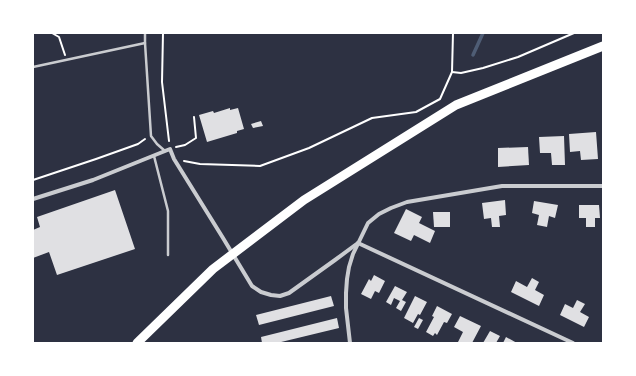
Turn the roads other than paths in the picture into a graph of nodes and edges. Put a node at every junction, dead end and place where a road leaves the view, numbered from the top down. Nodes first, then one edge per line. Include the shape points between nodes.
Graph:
1 (145, 33) edge
2 (145, 44) junction
3 (603, 46) edge
4 (33, 67) edge
5 (165, 151) junction
6 (154, 156) junction
7 (603, 186) edge
8 (33, 199) edge
9 (358, 243) junction
10 (168, 255) dead end
11 (137, 343) edge
12 (350, 343) edge
13 (573, 343) edge

1 - 2 lane
2 - 4 lane
2 - 5 lane via 151,136
3 - 11 highway via 456,105 318,192 213,269
5 - 6 street
5 - 9 street via 170,149 252,286 261,292 280,296 289,293
6 - 8 street via 93,180
6 - 10 lane via 168,211
7 - 9 street via 502,186 407,202 379,214 368,224
9 - 12 street via 347,279 346,308
9 - 13 street

